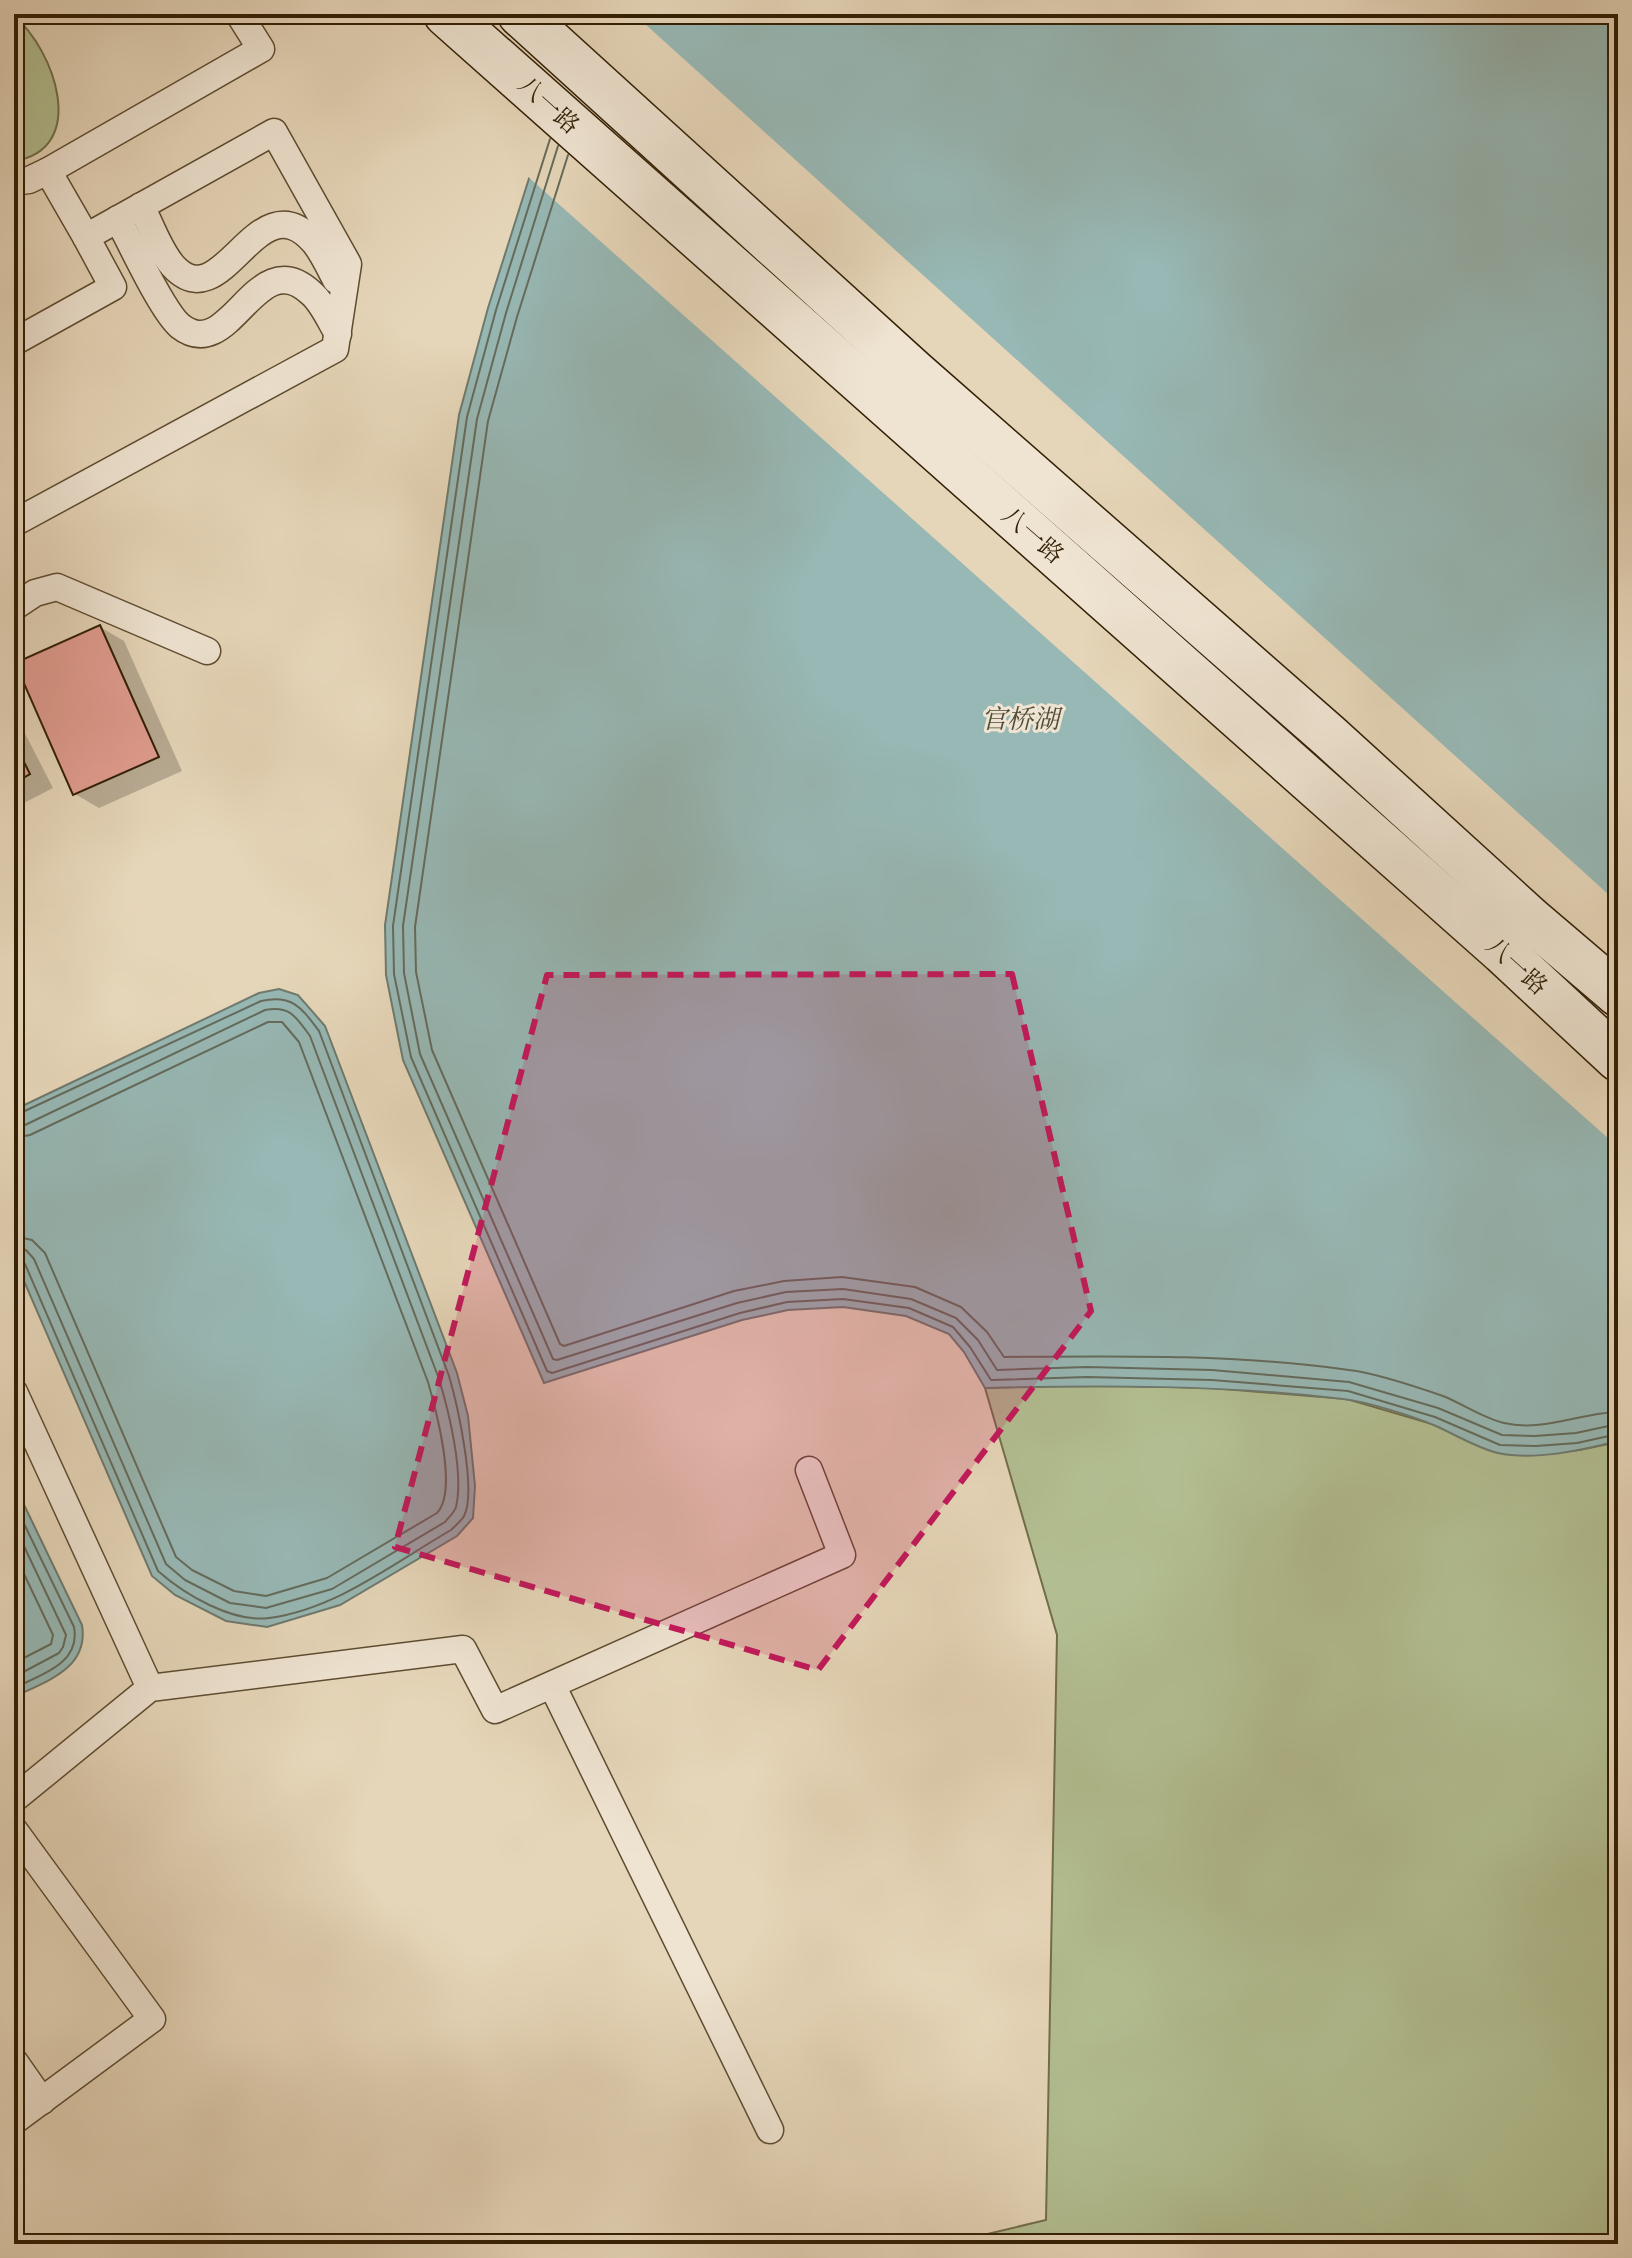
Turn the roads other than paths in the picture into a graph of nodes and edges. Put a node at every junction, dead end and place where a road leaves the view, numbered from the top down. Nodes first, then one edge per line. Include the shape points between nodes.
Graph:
1 (239, 14) edge
2 (446, 14) edge
3 (520, 14) edge
4 (48, 171) junction
5 (14, 182) edge
6 (141, 206) junction
7 (118, 219) junction
8 (86, 237) junction
9 (344, 295) junction
10 (338, 334) junction
11 (14, 342) edge
12 (14, 523) edge
13 (14, 607) edge
14 (207, 651) dead end
15 (1618, 994) edge
16 (1618, 1059) edge
17 (14, 1392) edge
18 (809, 1470) dead end
19 (552, 1685) junction
20 (150, 1688) junction
21 (14, 1799) edge
22 (14, 1830) edge
23 (14, 2061) edge
24 (42, 2101) junction
25 (14, 2121) edge
26 (770, 2130) dead end

1 - 4 lane via 261,49
2 - 16 main road, 八一路
3 - 15 main road, 八一路 via 902,361
4 - 5 lane
4 - 8 lane
6 - 7 lane
6 - 9 lane via 168,259 185,275 212,276 264,229 287,225 314,243
6 - 9 lane via 274,132 348,264
7 - 8 lane
7 - 10 lane via 170,314 186,330 214,331 261,288 288,280 311,293
8 - 11 lane via 113,287
9 - 10 lane
10 - 12 lane via 335,349
13 - 14 lane via 57,587
17 - 20 lane
18 - 19 lane via 842,1555
19 - 20 lane via 495,1710 463,1649
19 - 26 lane
20 - 21 lane
22 - 24 lane via 152,2019
23 - 24 lane
24 - 25 lane

